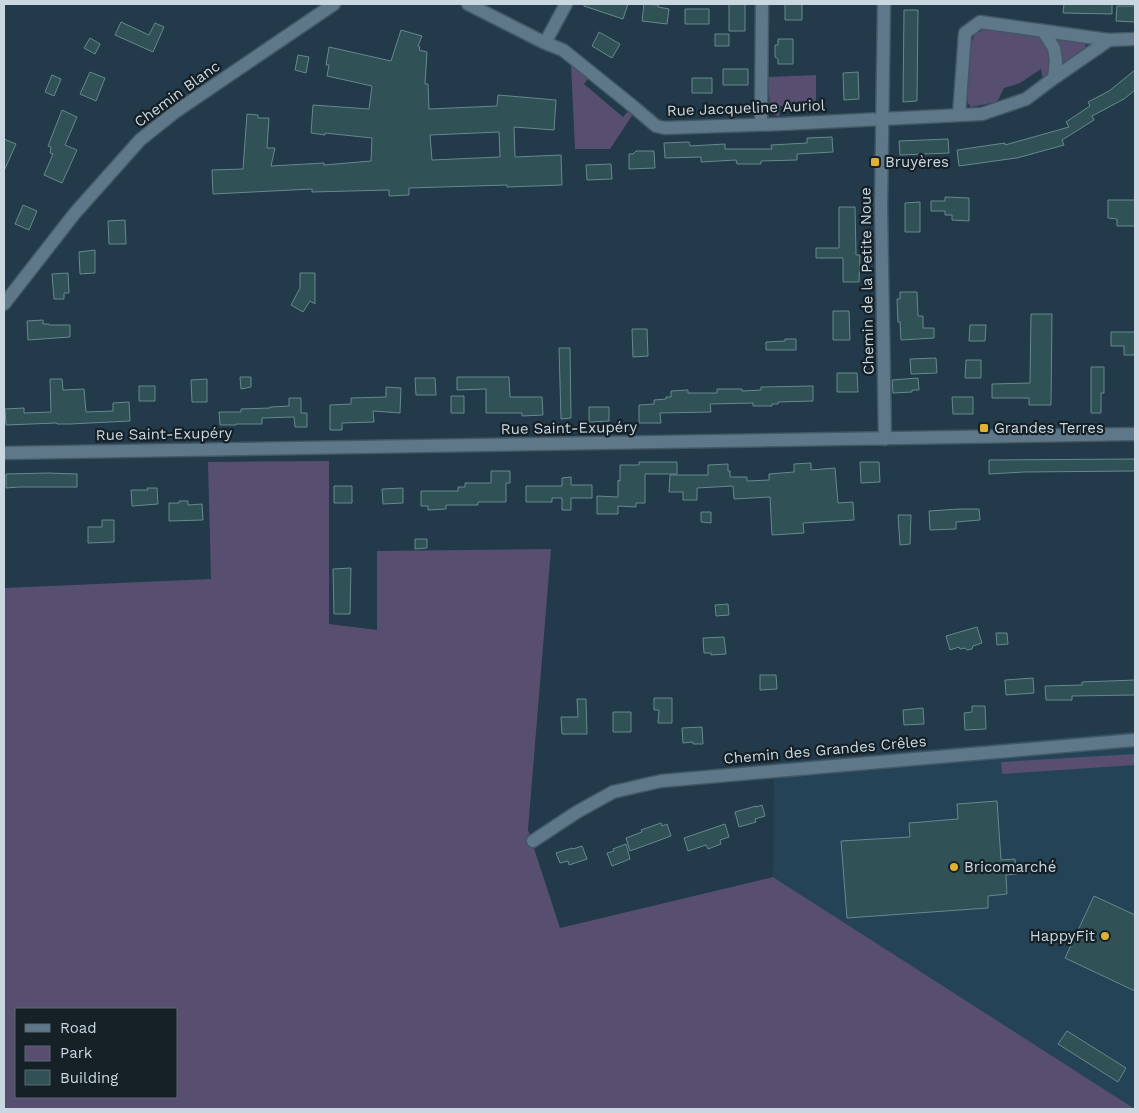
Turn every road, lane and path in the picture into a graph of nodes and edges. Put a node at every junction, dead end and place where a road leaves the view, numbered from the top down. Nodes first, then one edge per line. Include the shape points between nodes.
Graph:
1 (334, 4) edge
2 (468, 4) edge
3 (566, 4) edge
4 (762, 4) edge
5 (884, 4) edge
6 (1043, 31) junction
7 (1135, 39) edge
8 (1110, 40) junction
9 (545, 43) junction
10 (1054, 78) junction
11 (959, 115) junction
12 (882, 118) junction
13 (761, 124) junction
14 (4, 304) edge
15 (1135, 434) edge
16 (885, 439) junction
17 (4, 453) edge
18 (1135, 740) edge
19 (532, 841) dead end

1 - 14 street, Chemin Blanc via 175,112 140,140 75,213
2 - 9 street, Rue Jacqueline Auriol
3 - 9 street
4 - 13 street
5 - 12 street, Chemin de la Petite Noue
6 - 8 street
6 - 10 street via 1054,48
6 - 11 street via 980,22 965,33
7 - 8 street
8 - 10 street, Rue Jacqueline Auriol
9 - 13 street, Rue Jacqueline Auriol via 562,50 656,126
10 - 11 street, Rue Jacqueline Auriol via 1026,99 982,114
11 - 12 street, Rue Jacqueline Auriol
12 - 13 street, Rue Jacqueline Auriol
12 - 16 street, Chemin de la Petite Noue
15 - 16 street, Rue Saint-Exupéry
16 - 17 street, Rue Saint-Exupéry
18 - 19 street, Chemin des Grandes Crêles via 660,781 613,792

